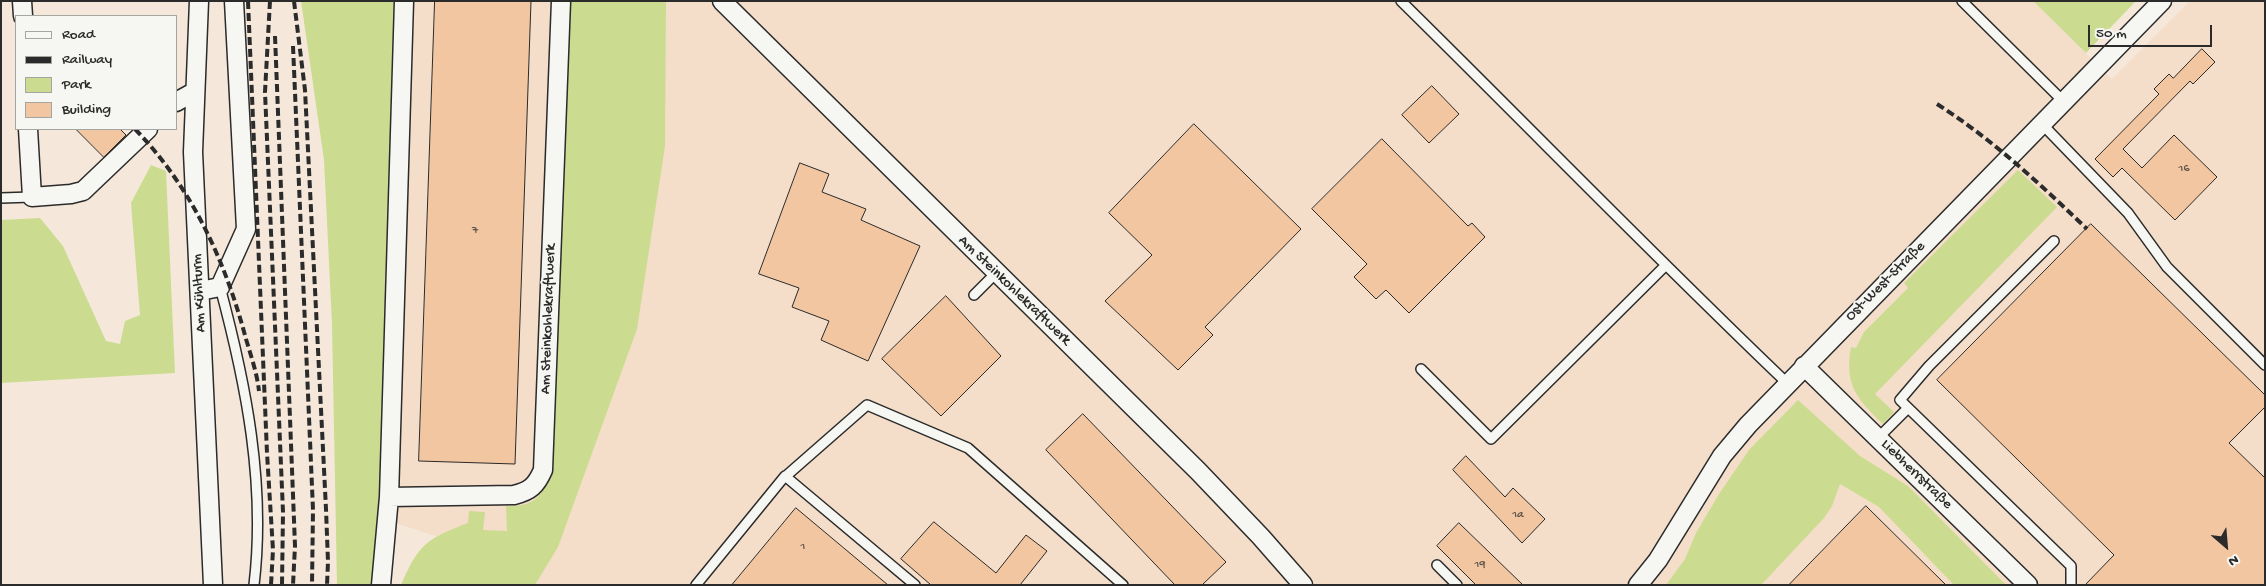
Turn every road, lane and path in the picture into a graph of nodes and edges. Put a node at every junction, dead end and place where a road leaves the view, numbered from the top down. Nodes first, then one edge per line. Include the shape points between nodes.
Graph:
1 (22, 1) edge
2 (199, 1) edge
3 (234, 1) edge
4 (404, 1) edge
5 (561, 1) edge
6 (722, 1) edge
7 (1401, 1) edge
8 (1962, 1) edge
9 (2162, 1) edge
10 (23, 15) edge
11 (194, 92) junction
12 (178, 101) edge
13 (2064, 102) junction
14 (2042, 124) junction
15 (28, 130) edge
16 (147, 130) edge
17 (32, 197) junction
18 (1, 198) edge
19 (2054, 241) dead end
20 (1665, 266) junction
21 (996, 273) junction
22 (220, 287) junction
23 (200, 291) junction
24 (974, 295) dead end
25 (2265, 365) edge
26 (1804, 366) junction
27 (1420, 369) dead end
28 (1787, 383) junction
29 (1908, 408) junction
30 (1878, 438) junction
31 (786, 476) junction
32 (389, 497) junction
33 (1437, 566) dead end
34 (213, 585) edge
35 (254, 585) edge
36 (381, 585) edge
37 (696, 585) edge
38 (915, 585) edge
39 (1123, 585) edge
40 (1303, 585) edge
41 (1457, 585) edge
42 (1638, 585) edge
43 (2028, 585) edge
44 (2071, 585) edge

1 - 10 street
2 - 11 street, Am Kühlturm
3 - 22 street via 246,229
4 - 32 street
5 - 32 street, Am Steinkohlekraftwerk via 543,470 537,484 514,495
6 - 21 street, Am Steinkohlekraftwerk
7 - 20 lane via 1582,179
8 - 13 lane
9 - 13 street, Ost-West-Straße
11 - 12 street
11 - 23 street, Am Kühlturm via 194,207
13 - 14 street, Ost-West-Straße
14 - 25 lane via 2128,214 2167,267
14 - 26 street, Ost-West-Straße
15 - 17 street
16 - 17 street via 83,191
17 - 18 lane
19 - 29 lane via 1929,366 1900,400
20 - 27 lane via 1491,439
20 - 28 lane
21 - 24 lane
21 - 40 street, Am Steinkohlekraftwerk via 1198,471
22 - 23 street
22 - 35 lane via 236,346 253,444 257,519
23 - 34 street, Am Kühlturm
26 - 28 street, Ost-West-Straße
26 - 30 street, Liebherrstraße
28 - 42 street, Ost-West-Straße via 1722,456 1658,560
29 - 30 lane
29 - 44 lane via 2070,566
30 - 43 street, Liebherrstraße
31 - 37 lane
31 - 38 lane
31 - 39 lane via 866,405 968,448
32 - 36 street
33 - 41 lane

